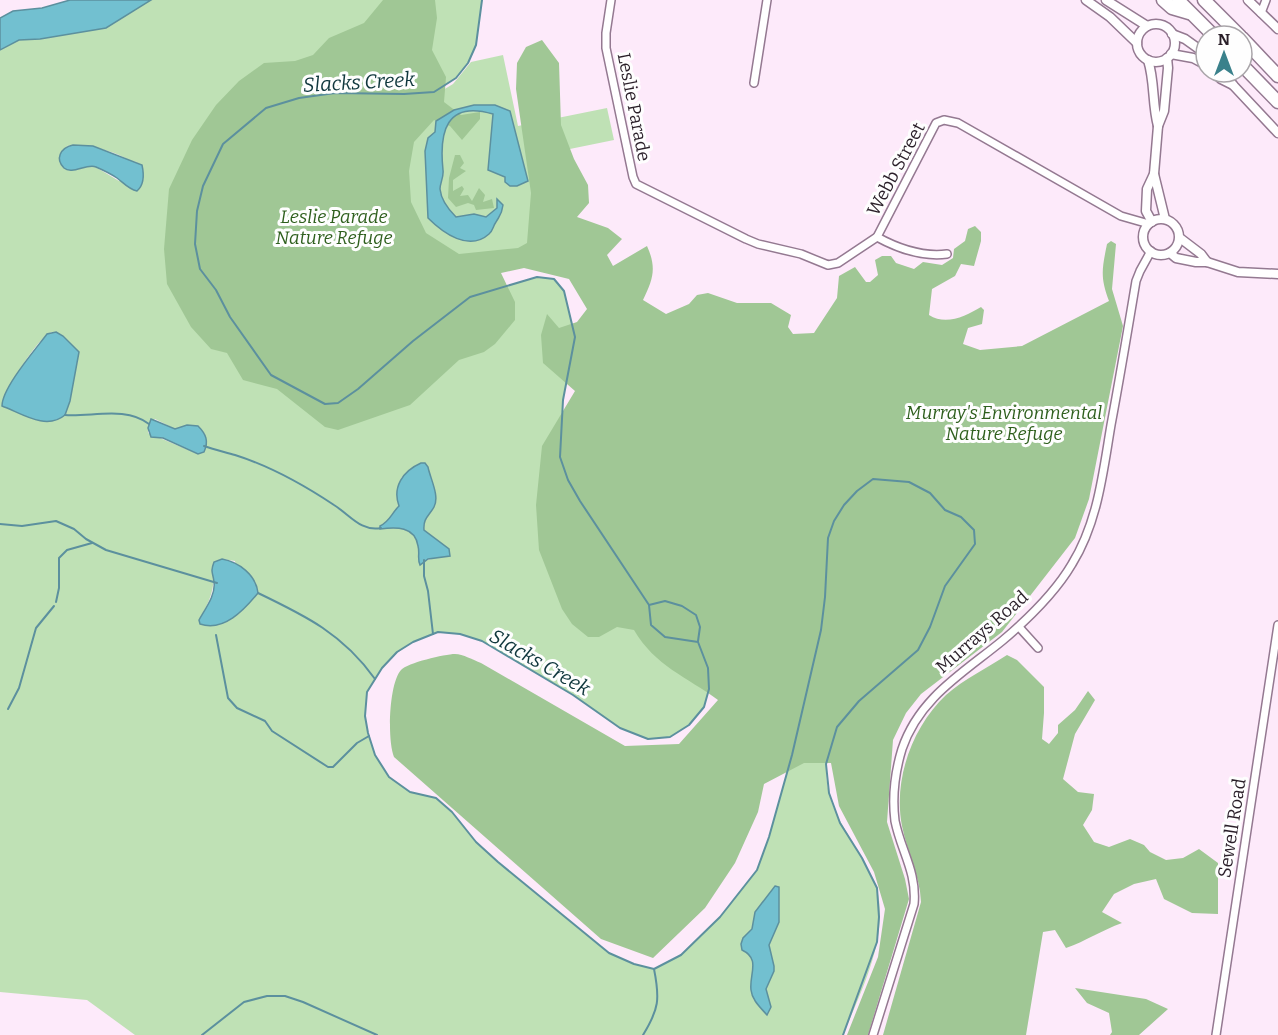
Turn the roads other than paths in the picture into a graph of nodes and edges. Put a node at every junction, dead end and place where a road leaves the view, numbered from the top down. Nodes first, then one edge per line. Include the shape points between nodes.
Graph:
1 (611, 0) edge
2 (767, 0) edge
3 (1086, 0) edge
4 (1106, 0) edge
5 (1163, 0) edge
6 (1178, 0) edge
7 (1204, 0) edge
8 (1248, 0) edge
9 (1266, 0) edge
10 (1261, 13) junction
11 (1193, 15) junction
12 (1202, 24) edge
13 (1228, 24) edge
14 (1147, 26) junction
15 (1278, 28) edge
16 (1172, 34) junction
17 (1137, 43) junction
18 (1194, 45) edge
19 (1254, 51) edge
20 (1169, 56) junction
21 (1194, 59) edge
22 (1148, 60) junction
23 (1278, 76) edge
24 (1254, 77) edge
25 (754, 83) dead end
26 (1233, 85) edge
27 (1278, 102) edge
28 (1158, 126) junction
29 (1278, 133) edge
30 (1154, 174) junction
31 (1165, 219) junction
32 (1150, 223) junction
33 (877, 237) junction
34 (1179, 238) junction
35 (1150, 251) junction
36 (1170, 253) junction
37 (801, 254) joint
38 (947, 254) dead end
39 (1207, 262) junction
40 (1278, 274) edge
41 (1278, 625) edge
42 (1019, 627) junction
43 (1038, 648) dead end
44 (873, 1035) edge
45 (1216, 1035) edge

1 - 37 street, Leslie Parade via 606,48 636,184 746,239
2 - 25 street
3 - 17 street
4 - 14 street
5 - 11 highway via 1172,8
6 - 11 highway
7 - 13 highway
8 - 10 street
9 - 10 street
10 - 15 street
11 - 12 highway
14 - 16 street via 1159,25
14 - 17 street
16 - 18 street
16 - 20 street via 1174,44
17 - 22 street via 1139,53
19 - 23 highway
20 - 21 street
20 - 22 street via 1158,62
20 - 28 street via 1164,111
22 - 28 street
24 - 27 highway
26 - 29 street
28 - 30 street
30 - 31 street
30 - 32 street via 1146,201
31 - 32 street
31 - 34 street via 1174,224
32 - 33 street, Webb Street via 1121,216 958,123 944,120 936,123
32 - 35 street via 1143,235
33 - 37 street, Webb Street via 838,263 828,265
33 - 38 street via 928,255
34 - 36 street
34 - 39 street
35 - 36 street
35 - 42 street, Murrays Road via 1136,281 1098,502 1072,564
36 - 39 street via 1176,258
39 - 40 street via 1238,272
41 - 45 street, Sewell Road
42 - 43 street
42 - 44 street, Murrays Road via 927,702 903,747 894,797 896,822 915,882 914,904

